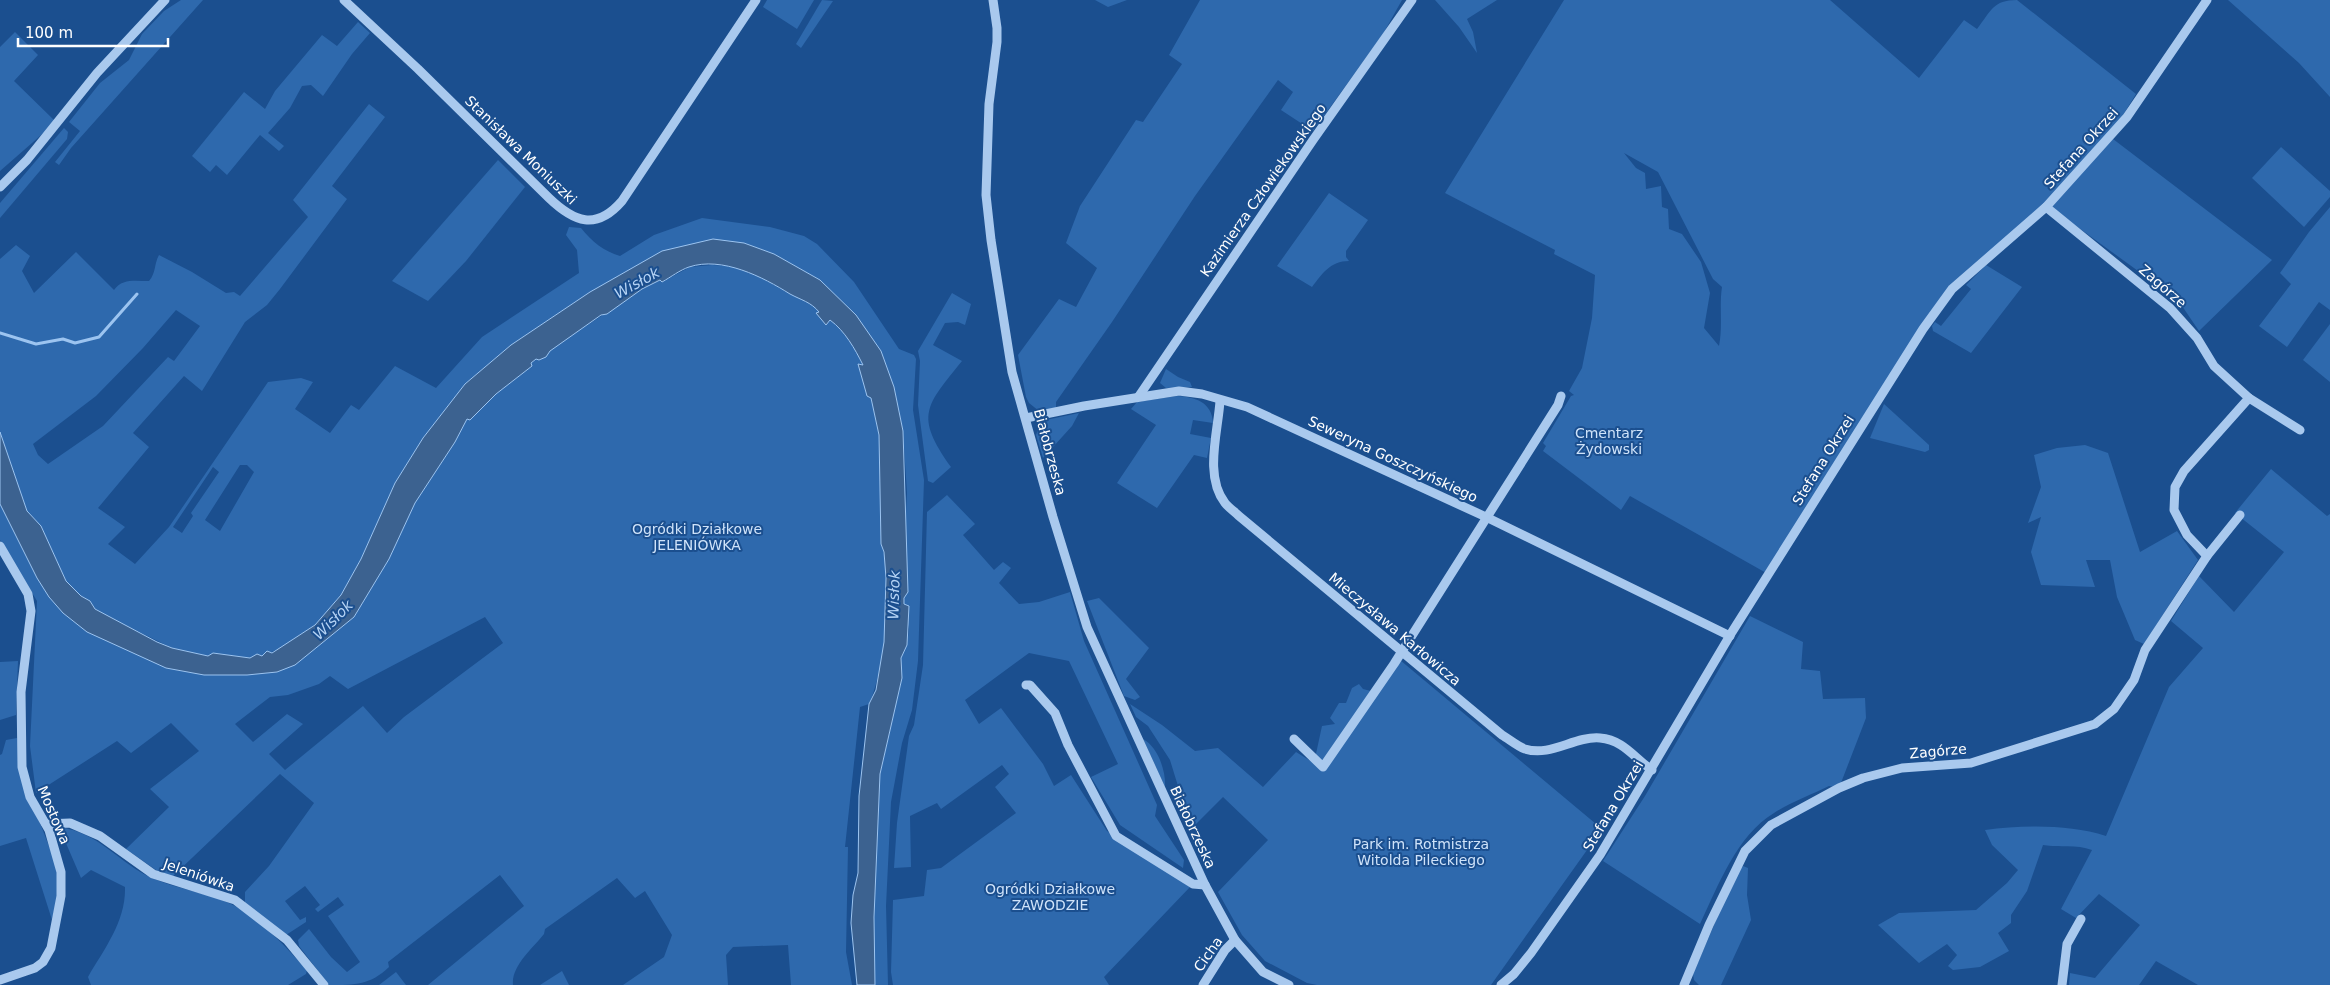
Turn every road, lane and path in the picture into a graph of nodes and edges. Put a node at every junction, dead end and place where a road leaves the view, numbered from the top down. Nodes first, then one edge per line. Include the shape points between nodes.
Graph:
1 (165, 0) edge
2 (344, 0) edge
3 (756, 0) edge
4 (993, 0) edge
5 (1412, 0) edge
6 (2207, 0) edge
7 (0, 187) edge
8 (2046, 207) junction
9 (1139, 396) junction
10 (1561, 396) dead end
11 (2250, 398) junction
12 (1220, 401) junction
13 (1026, 418) junction
14 (2300, 430) dead end
15 (2240, 515) dead end
16 (1486, 517) junction
17 (0, 546) edge
18 (2207, 556) junction
19 (1730, 636) junction
20 (1401, 653) junction
21 (1026, 685) dead end
22 (1294, 740) dead end
23 (1652, 770) junction
24 (46, 824) junction
25 (1205, 885) junction
26 (2081, 919) dead end
27 (1235, 940) junction
28 (1514, 974) junction
29 (0, 980) edge
30 (1685, 984) edge
31 (324, 985) edge
32 (1203, 985) edge
33 (1288, 985) edge
34 (1501, 985) edge
35 (1509, 985) edge
36 (2062, 985) edge

1 - 7 street via 97,73 27,160
2 - 3 street, Stanisława Moniuszki via 549,198 568,214 584,220 605,216 622,200
4 - 13 street, Białobrzeska via 997,42 989,104 986,195 998,294 1012,372
5 - 9 street, Kazimierza Człowiekowskiego
6 - 8 street, Stefana Okrzei via 2127,117
8 - 11 street, Zagórze via 2170,308 2196,338 2214,366
8 - 19 street, Stefana Okrzei via 1952,289 1918,336
9 - 12 street, Seweryna Goszczyńskiego via 1178,391 1202,394
9 - 13 street, Seweryna Goszczyńskiego
10 - 16 street
11 - 14 street, Zagórze
11 - 18 street via 2184,471 2175,487 2174,510 2187,535
12 - 16 street, Seweryna Goszczyńskiego via 1247,407
12 - 20 street, Mieczysława Karłowicza via 1214,462 1215,478 1224,502
13 - 25 street, Białobrzeska via 1087,627
15 - 18 street, Zagórze
16 - 19 street, Seweryna Goszczyńskiego
16 - 20 street
17 - 24 street, Mostowa via 28,594 31,611 21,692 22,767 30,798
18 - 30 street, Zagórze via 2145,650 2134,680 2114,709 2095,724 1971,762 1902,768 1863,778 1771,824 1745,851
19 - 23 street, Stefana Okrzei
20 - 22 street via 1323,767
20 - 23 street, Mieczysława Karłowicza via 1502,735 1524,748 1544,751 1571,742 1600,738 1626,746
21 - 25 street, Białobrzeska via 1037,691 1054,713 1116,836 1193,884
23 - 28 street, Stefana Okrzei via 1600,855
24 - 29 street, Mostowa via 61,872 61,896 51,948 43,962 34,968
24 - 31 street, Jeleniówka via 70,823 100,836 153,874 235,900 287,940
25 - 27 street, Białobrzeska
26 - 36 street via 2067,944
27 - 32 street, Cicha
27 - 33 street, Białobrzeska via 1263,972
28 - 34 street, Stefana Okrzei
28 - 35 street, Stefana Okrzei

